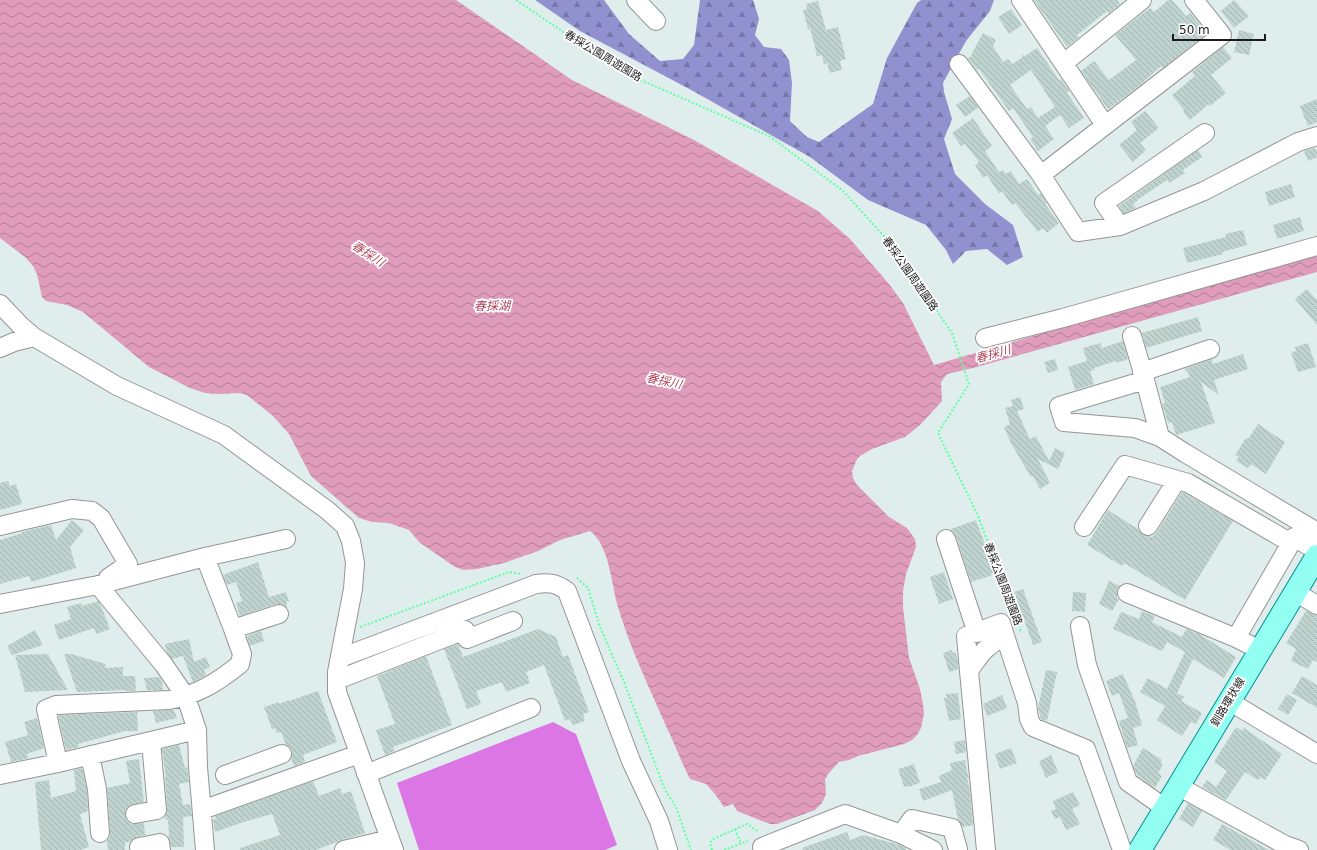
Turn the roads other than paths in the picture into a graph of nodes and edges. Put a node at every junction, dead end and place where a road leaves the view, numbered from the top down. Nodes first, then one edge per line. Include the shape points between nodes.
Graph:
1 (636, 0) edge
2 (1142, 0) edge
3 (1194, 0) edge
4 (1023, 1) edge
5 (656, 21) dead end
6 (1064, 63) junction
7 (959, 64) dead end
8 (1105, 125) junction
9 (1205, 133) dead end
10 (1317, 136) edge
11 (1041, 175) junction
12 (1120, 226) junction
13 (1317, 246) edge
14 (0, 304) edge
15 (1132, 336) dead end
16 (34, 337) junction
17 (985, 338) dead end
18 (0, 348) edge
19 (1210, 349) dead end
20 (1144, 376) junction
21 (1160, 437) junction
22 (1177, 480) junction
23 (0, 526) edge
24 (1084, 526) dead end
25 (1148, 526) dead end
26 (1317, 532) edge
27 (286, 539) dead end
28 (946, 539) dead end
29 (1291, 543) junction
30 (1317, 551) edge
31 (1317, 556) edge
32 (205, 557) junction
33 (98, 585) junction
34 (1295, 592) junction
35 (1128, 594) dead end
36 (0, 604) edge
37 (1317, 605) edge
38 (279, 614) dead end
39 (513, 621) dead end
40 (1080, 626) dead end
41 (233, 629) junction
42 (977, 633) junction
43 (1005, 636) junction
44 (1236, 638) junction
45 (1260, 650) junction
46 (340, 658) junction
47 (969, 670) junction
48 (337, 680) junction
49 (186, 697) junction
50 (1229, 701) junction
51 (531, 708) dead end
52 (197, 730) junction
53 (151, 741) junction
54 (282, 754) dead end
55 (360, 754) junction
56 (1317, 754) edge
57 (90, 755) junction
58 (58, 763) junction
59 (254, 764) junction
60 (366, 774) junction
61 (0, 775) edge
62 (225, 775) dead end
63 (1178, 786) junction
64 (263, 788) junction
65 (1165, 808) junction
66 (202, 810) junction
67 (135, 814) dead end
68 (100, 833) dead end
69 (901, 834) junction
70 (392, 844) edge
71 (763, 846) edge
72 (140, 847) dead end
73 (160, 850) edge
74 (204, 850) edge
75 (344, 850) edge
76 (668, 850) edge
77 (933, 850) edge
78 (958, 850) edge
79 (986, 850) edge
80 (1122, 850) edge
81 (1140, 850) edge
82 (1299, 850) edge

1 - 5 street
2 - 6 street
3 - 8 street via 1222,35
4 - 6 street
6 - 8 street
7 - 11 street
8 - 11 street
9 - 12 street via 1104,203
10 - 12 street via 1298,142 1204,190
11 - 12 street via 1078,232
13 - 17 street
14 - 16 street
15 - 20 street
16 - 18 street
16 - 46 street via 117,386 224,435 345,526 355,563 353,589
19 - 20 street
20 - 21 street
20 - 21 street via 1059,406 1064,422 1135,428
21 - 26 street
22 - 24 street via 1125,465
22 - 25 street
22 - 29 street via 1188,483
23 - 33 street via 72,509 92,511 101,518 128,564
27 - 32 street
28 - 42 street
29 - 30 street via 1294,537
29 - 44 street
31 - 34 main road, 釧路環状線
32 - 33 street
32 - 41 street
33 - 36 street
33 - 49 street via 164,665
34 - 37 street
34 - 45 main road, 釧路環状線
35 - 44 street
38 - 41 street
39 - 48 street via 468,639 465,630
40 - 65 street via 1087,665 1128,782
41 - 49 street via 242,654 240,664 220,680
42 - 43 street via 1001,623
42 - 47 street via 966,636
43 - 47 street via 990,644
43 - 80 street via 1033,727 1086,749
44 - 45 street
45 - 50 main road, 釧路環状線
46 - 48 street
46 - 76 street via 536,584 549,582 559,585 567,591 630,761 659,821
47 - 79 street
48 - 55 street via 337,692
49 - 52 street
49 - 58 street via 169,700 56,704 46,709
50 - 56 street
50 - 63 main road, 釧路環状線
51 - 60 street
52 - 53 street
52 - 66 street
53 - 57 street
53 - 67 street via 157,810
54 - 59 street
55 - 60 street
55 - 64 street
57 - 58 street
57 - 68 street via 97,789
58 - 61 street
59 - 62 street
59 - 64 street
60 - 70 street
63 - 65 main road, 釧路環状線
63 - 82 street via 1285,845
64 - 66 street
65 - 81 main road, 釧路環状線
66 - 74 street
69 - 71 street via 845,814
69 - 77 street
69 - 78 street via 912,819 952,828
70 - 75 street
72 - 73 street via 160,843

